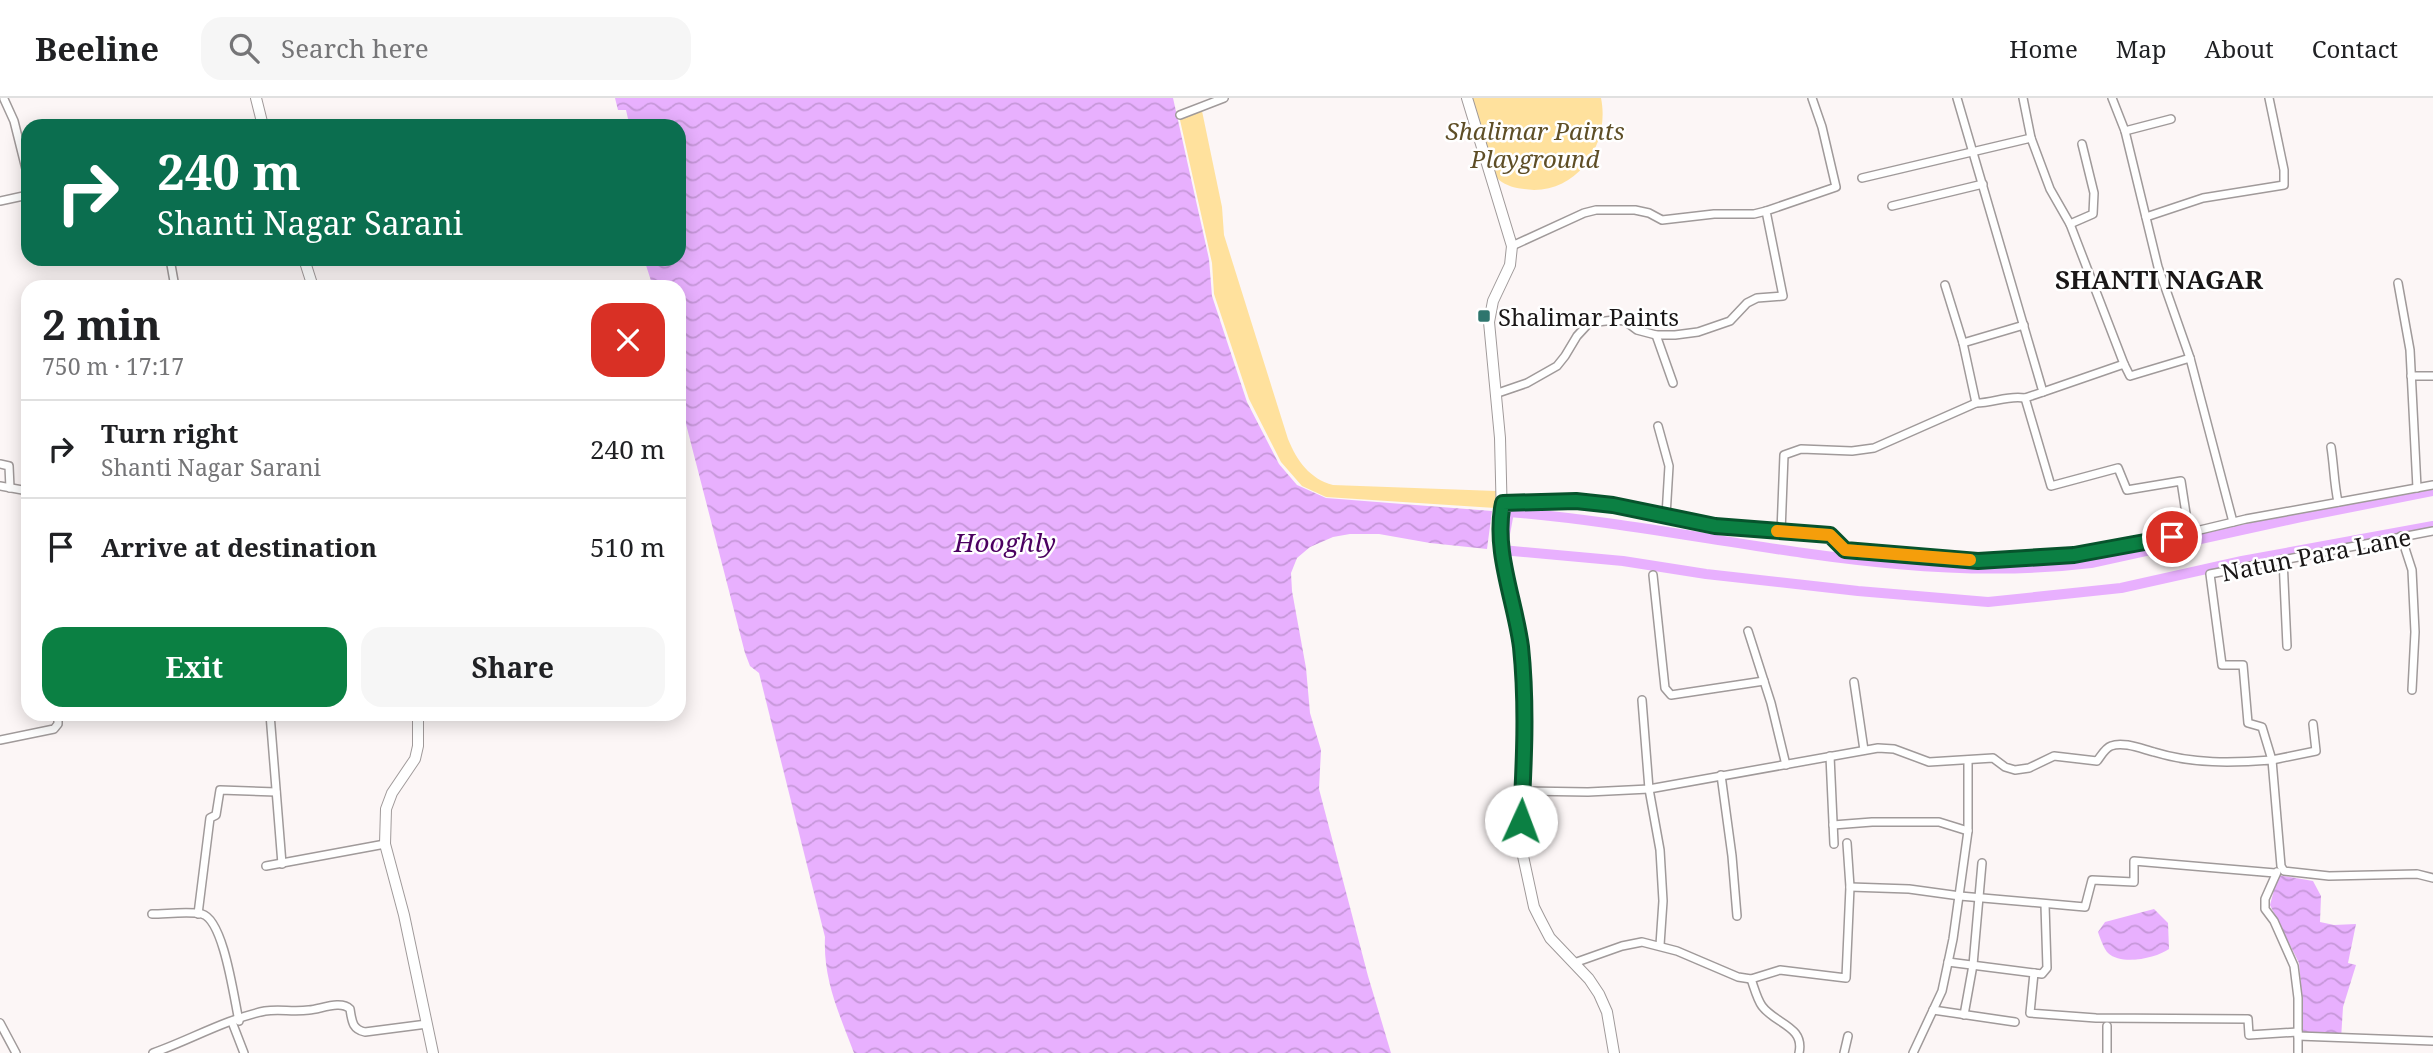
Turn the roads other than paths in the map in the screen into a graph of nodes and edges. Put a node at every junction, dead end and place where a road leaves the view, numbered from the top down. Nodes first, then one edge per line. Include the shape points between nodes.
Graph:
1 (4, 98) edge
2 (256, 98) edge
3 (1224, 98) edge
4 (1467, 98) edge
5 (1812, 98) edge
6 (1957, 98) edge
7 (2023, 98) edge
8 (2112, 98) edge
9 (2269, 98) edge
10 (1180, 115) dead end
11 (261, 119) edge
12 (2171, 119) dead end
13 (2125, 131) junction
14 (2031, 138) junction
15 (2082, 144) dead end
16 (21, 149) edge
17 (1974, 153) junction
18 (1862, 178) dead end
19 (1983, 184) junction
20 (21, 196) edge
21 (0, 201) edge
22 (1892, 206) dead end
23 (1766, 211) junction
24 (2146, 217) junction
25 (2070, 224) junction
26 (1512, 246) junction
27 (2398, 283) dead end
28 (1945, 285) dead end
29 (2024, 325) junction
30 (1656, 335) junction
31 (1963, 344) junction
32 (2190, 358) junction
33 (2124, 364) junction
34 (2411, 376) junction
35 (2433, 376) edge
36 (1673, 383) dead end
37 (2043, 392) junction
38 (1494, 394) junction
39 (2025, 398) junction
40 (1976, 403) junction
41 (1657, 426) dead end
42 (2331, 447) dead end
43 (0, 464) edge
44 (2433, 485) edge
45 (0, 486) edge
46 (10, 488) junction
47 (2417, 488) junction
48 (21, 490) edge
49 (2338, 502) junction
50 (1502, 506) junction
51 (1666, 516) junction
52 (2233, 522) junction
53 (2433, 531) edge
54 (1781, 532) junction
55 (2189, 533) junction
56 (2401, 536) junction
57 (2283, 559) junction
58 (1653, 575) dead end
59 (1748, 631) dead end
60 (2287, 646) dead end
61 (1765, 681) junction
62 (1854, 682) dead end
63 (2412, 690) dead end
64 (1642, 700) dead end
65 (58, 721) edge
66 (271, 721) edge
67 (418, 721) edge
68 (2313, 724) dead end
69 (0, 740) edge
70 (1864, 750) junction
71 (1830, 756) junction
72 (1968, 760) junction
73 (2272, 760) junction
74 (1786, 765) junction
75 (1721, 775) junction
76 (1649, 789) junction
77 (1523, 791) junction
78 (276, 792) junction
79 (1833, 825) junction
80 (1968, 831) junction
81 (1847, 843) dead end
82 (385, 844) junction
83 (1834, 844) dead end
84 (1982, 863) dead end
85 (282, 864) junction
86 (266, 866) dead end
87 (2282, 868) junction
88 (2274, 873) junction
89 (2433, 878) edge
90 (1850, 887) junction
91 (1960, 896) junction
92 (1978, 898) junction
93 (2045, 905) junction
94 (152, 914) dead end
95 (198, 914) junction
96 (1737, 916) dead end
97 (1660, 945) junction
98 (1948, 962) junction
99 (1574, 963) junction
100 (1973, 965) junction
101 (2034, 973) junction
102 (1751, 979) junction
103 (1933, 1010) junction
104 (1964, 1014) junction
105 (236, 1021) junction
106 (2015, 1022) dead end
107 (0, 1023) edge
108 (427, 1024) junction
109 (2107, 1026) dead end
110 (2298, 1034) junction
111 (1848, 1036) dead end
112 (2433, 1041) edge
113 (16, 1053) edge
114 (153, 1053) edge
115 (244, 1053) edge
116 (433, 1053) edge
117 (1614, 1053) edge
118 (1799, 1053) edge
119 (1844, 1053) edge
120 (1913, 1053) edge
121 (2107, 1053) edge
122 (2298, 1053) edge

1 - 16 street
2 - 11 main road
3 - 10 street
4 - 26 main road
5 - 23 street via 1836,187
6 - 17 street
7 - 14 street
8 - 13 street
9 - 24 street via 2284,185 2203,198
12 - 13 street
13 - 24 street
14 - 17 street
14 - 25 street via 2050,189
15 - 25 street via 2094,193 2093,214
17 - 18 street
17 - 19 street
19 - 22 street
19 - 29 street
20 - 21 street
23 - 26 street via 1662,220 1635,210 1596,210
23 - 30 street via 1783,296 1758,298 1718,325
24 - 32 street
25 - 33 street
26 - 38 main road via 1510,265 1490,307
27 - 34 street
28 - 31 street
29 - 31 street
29 - 37 street
30 - 36 street
30 - 38 street via 1625,321 1589,323 1557,366
31 - 40 street
32 - 33 street via 2130,376
32 - 52 street
33 - 37 street
34 - 35 street
34 - 47 street
37 - 39 street
38 - 50 main road
39 - 40 street via 2011,395
39 - 55 street via 2051,486 2118,468 2127,490 2180,481
40 - 54 street via 1874,448 1801,449 1784,455
41 - 51 street via 1669,466
42 - 49 street
43 - 46 street via 9,466
44 - 47 street
45 - 46 street
46 - 48 street
47 - 49 street
49 - 52 street
50 - 51 street via 1576,501
50 - 77 main road via 1503,561 1520,646 1525,701
51 - 54 street
52 - 55 street
53 - 56 street, Natun Para Lane
54 - 55 street via 1830,535 1845,550 1978,561 2074,555
56 - 57 street, Natun Para Lane
56 - 63 street via 2412,570
57 - 60 street
57 - 73 street, Natun Para Lane via 2210,573 2222,666 2242,665 2248,723 2262,727
58 - 61 street via 1665,688 1671,695
59 - 61 street
61 - 74 street
62 - 70 street
64 - 76 street
65 - 69 street via 54,729
66 - 78 street
67 - 82 main road via 415,759 386,808
68 - 73 street via 2316,751
70 - 71 street
70 - 72 street via 1894,749 1929,762
71 - 74 street
71 - 79 street
72 - 73 street via 1993,758 2015,770 2054,756 2097,761 2107,747 2125,745 2215,764
72 - 80 street
73 - 87 street
74 - 75 street
75 - 76 street
75 - 96 street
76 - 77 street
76 - 97 street via 1660,850
77 - 99 main road via 1523,856 1534,907 1550,938
78 - 85 street
78 - 95 street via 220,790 216,815 210,818
79 - 80 street via 1939,822
79 - 83 street
80 - 91 street
81 - 90 street
82 - 85 street
82 - 108 main road
84 - 92 street
85 - 86 street
87 - 88 street
87 - 89 street via 2329,876 2417,874
88 - 93 street via 2134,861 2134,882 2092,880 2085,907
88 - 110 street via 2266,909 2294,966
90 - 91 street
90 - 102 street via 1846,978 1780,970
91 - 92 street
91 - 98 street
92 - 93 street
92 - 100 street
93 - 101 street via 2047,968 2042,974
94 - 95 street
95 - 105 street via 216,926
97 - 99 street via 1632,944
97 - 102 street
98 - 100 street
98 - 103 street
99 - 117 main road via 1599,994
100 - 101 street
100 - 104 street
101 - 110 street via 2030,1013 2248,1019 2249,1035
102 - 118 street via 1762,1007 1799,1035
103 - 104 street
103 - 120 street
104 - 106 street
105 - 108 street via 264,1012 342,1005 351,1009 357,1030 365,1032
105 - 114 street
105 - 115 street
107 - 113 street
108 - 116 main road
109 - 121 street
110 - 112 street
110 - 122 street
111 - 119 street

